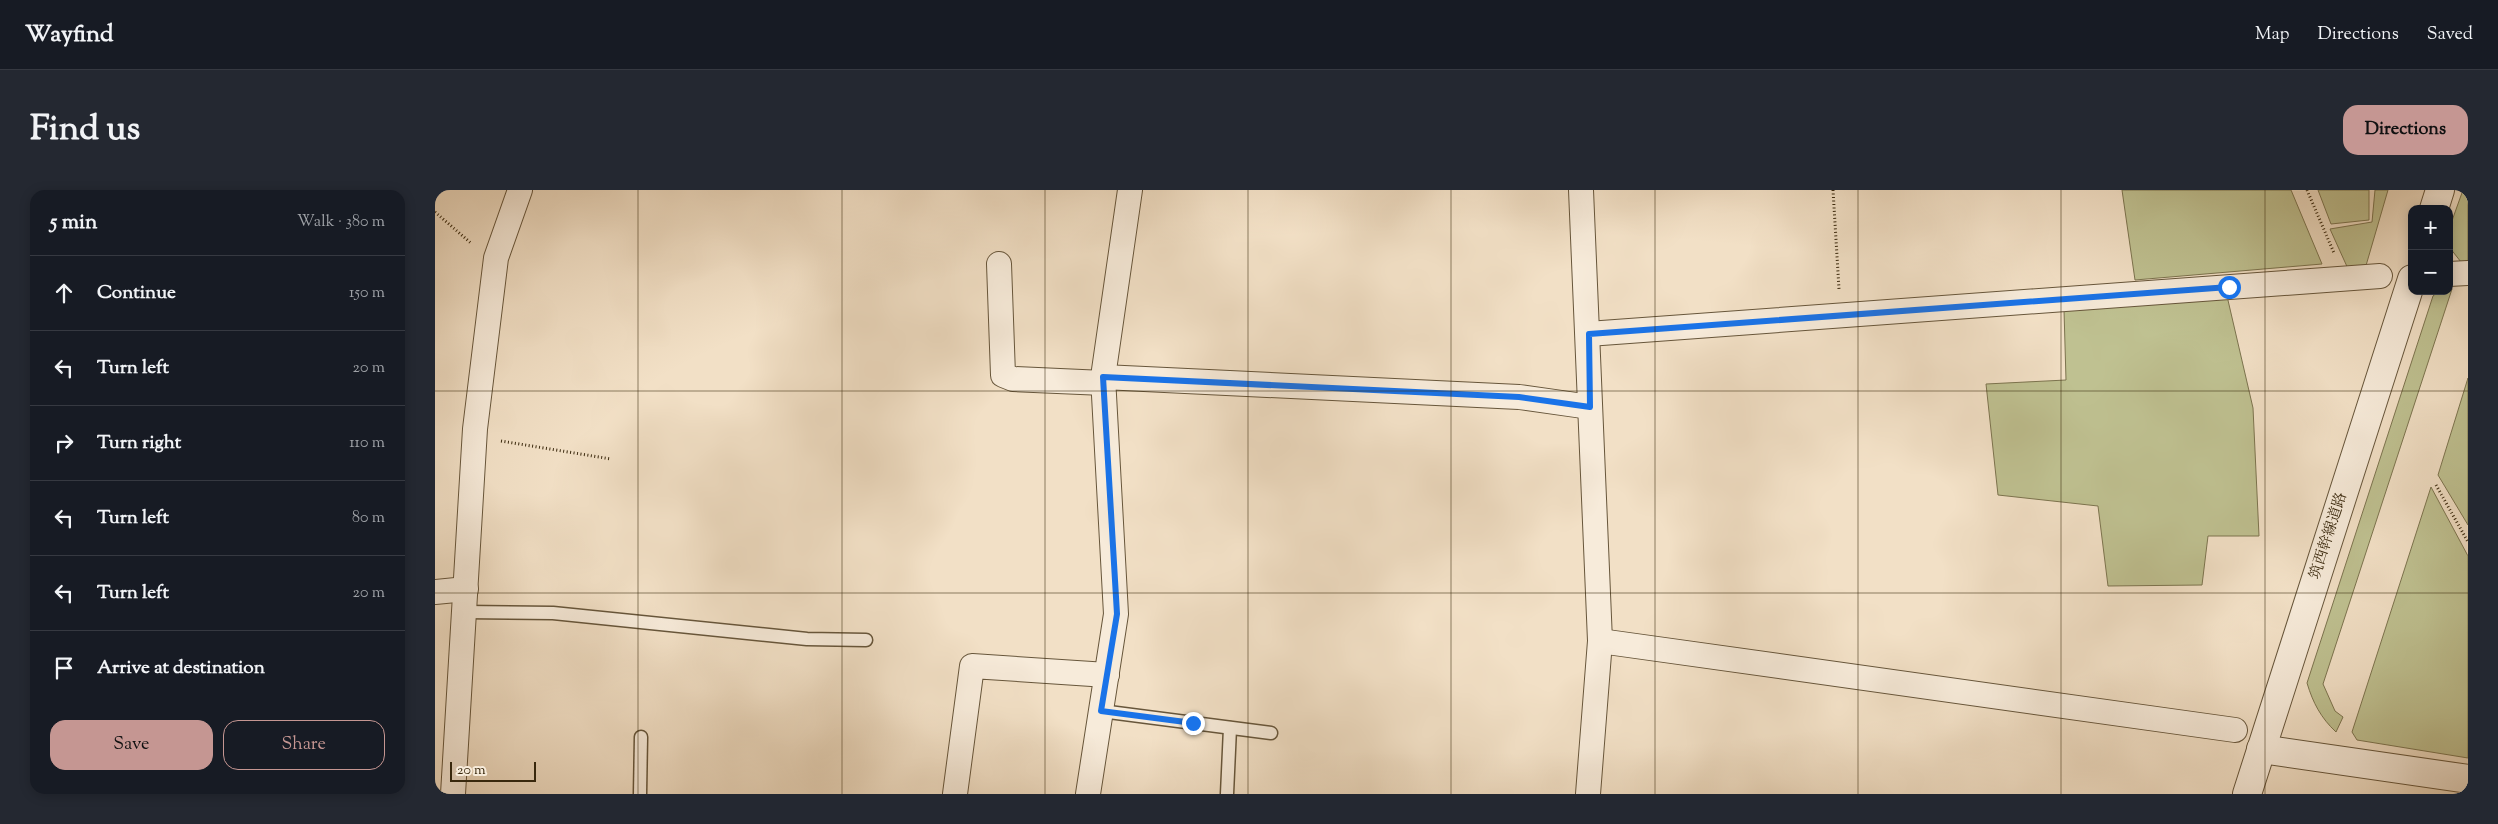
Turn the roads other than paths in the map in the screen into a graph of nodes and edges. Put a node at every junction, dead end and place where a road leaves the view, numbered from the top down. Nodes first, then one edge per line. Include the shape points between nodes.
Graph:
1 (520, 190) edge
2 (1130, 190) edge
3 (1581, 190) edge
4 (2440, 190) edge
5 (2435, 205) edge
6 (999, 264) dead end
7 (2468, 273) edge
8 (2453, 274) edge
9 (2380, 276) dead end
10 (2408, 291) edge
11 (1589, 334) junction
12 (1103, 380) junction
13 (1590, 407) junction
14 (435, 592) edge
15 (465, 600) junction
16 (867, 640) dead end
17 (1600, 642) junction
18 (1107, 675) junction
19 (1101, 711) junction
20 (1230, 728) junction
21 (2235, 730) dead end
22 (1271, 733) dead end
23 (641, 737) dead end
24 (2261, 749) junction
25 (2468, 779) edge
26 (453, 794) edge
27 (640, 794) edge
28 (955, 794) edge
29 (1088, 794) edge
30 (1227, 794) edge
31 (1588, 794) edge
32 (2247, 794) edge

1 - 15 street via 494,272 475,437
2 - 12 street
3 - 11 street
4 - 5 street
6 - 12 street via 1003,375 1013,379
7 - 8 street
9 - 11 street
10 - 24 street, 筑西幹線道路
11 - 13 street
12 - 13 street via 1519,397
12 - 18 street via 1117,614
13 - 17 street
14 - 15 street
15 - 16 lane via 553,613 807,639
15 - 26 street
17 - 21 street
17 - 31 street
18 - 19 street
18 - 28 street via 972,666
19 - 20 lane
19 - 29 street
20 - 22 lane
20 - 30 lane
23 - 27 lane
24 - 25 street
24 - 32 street, 筑西幹線道路

